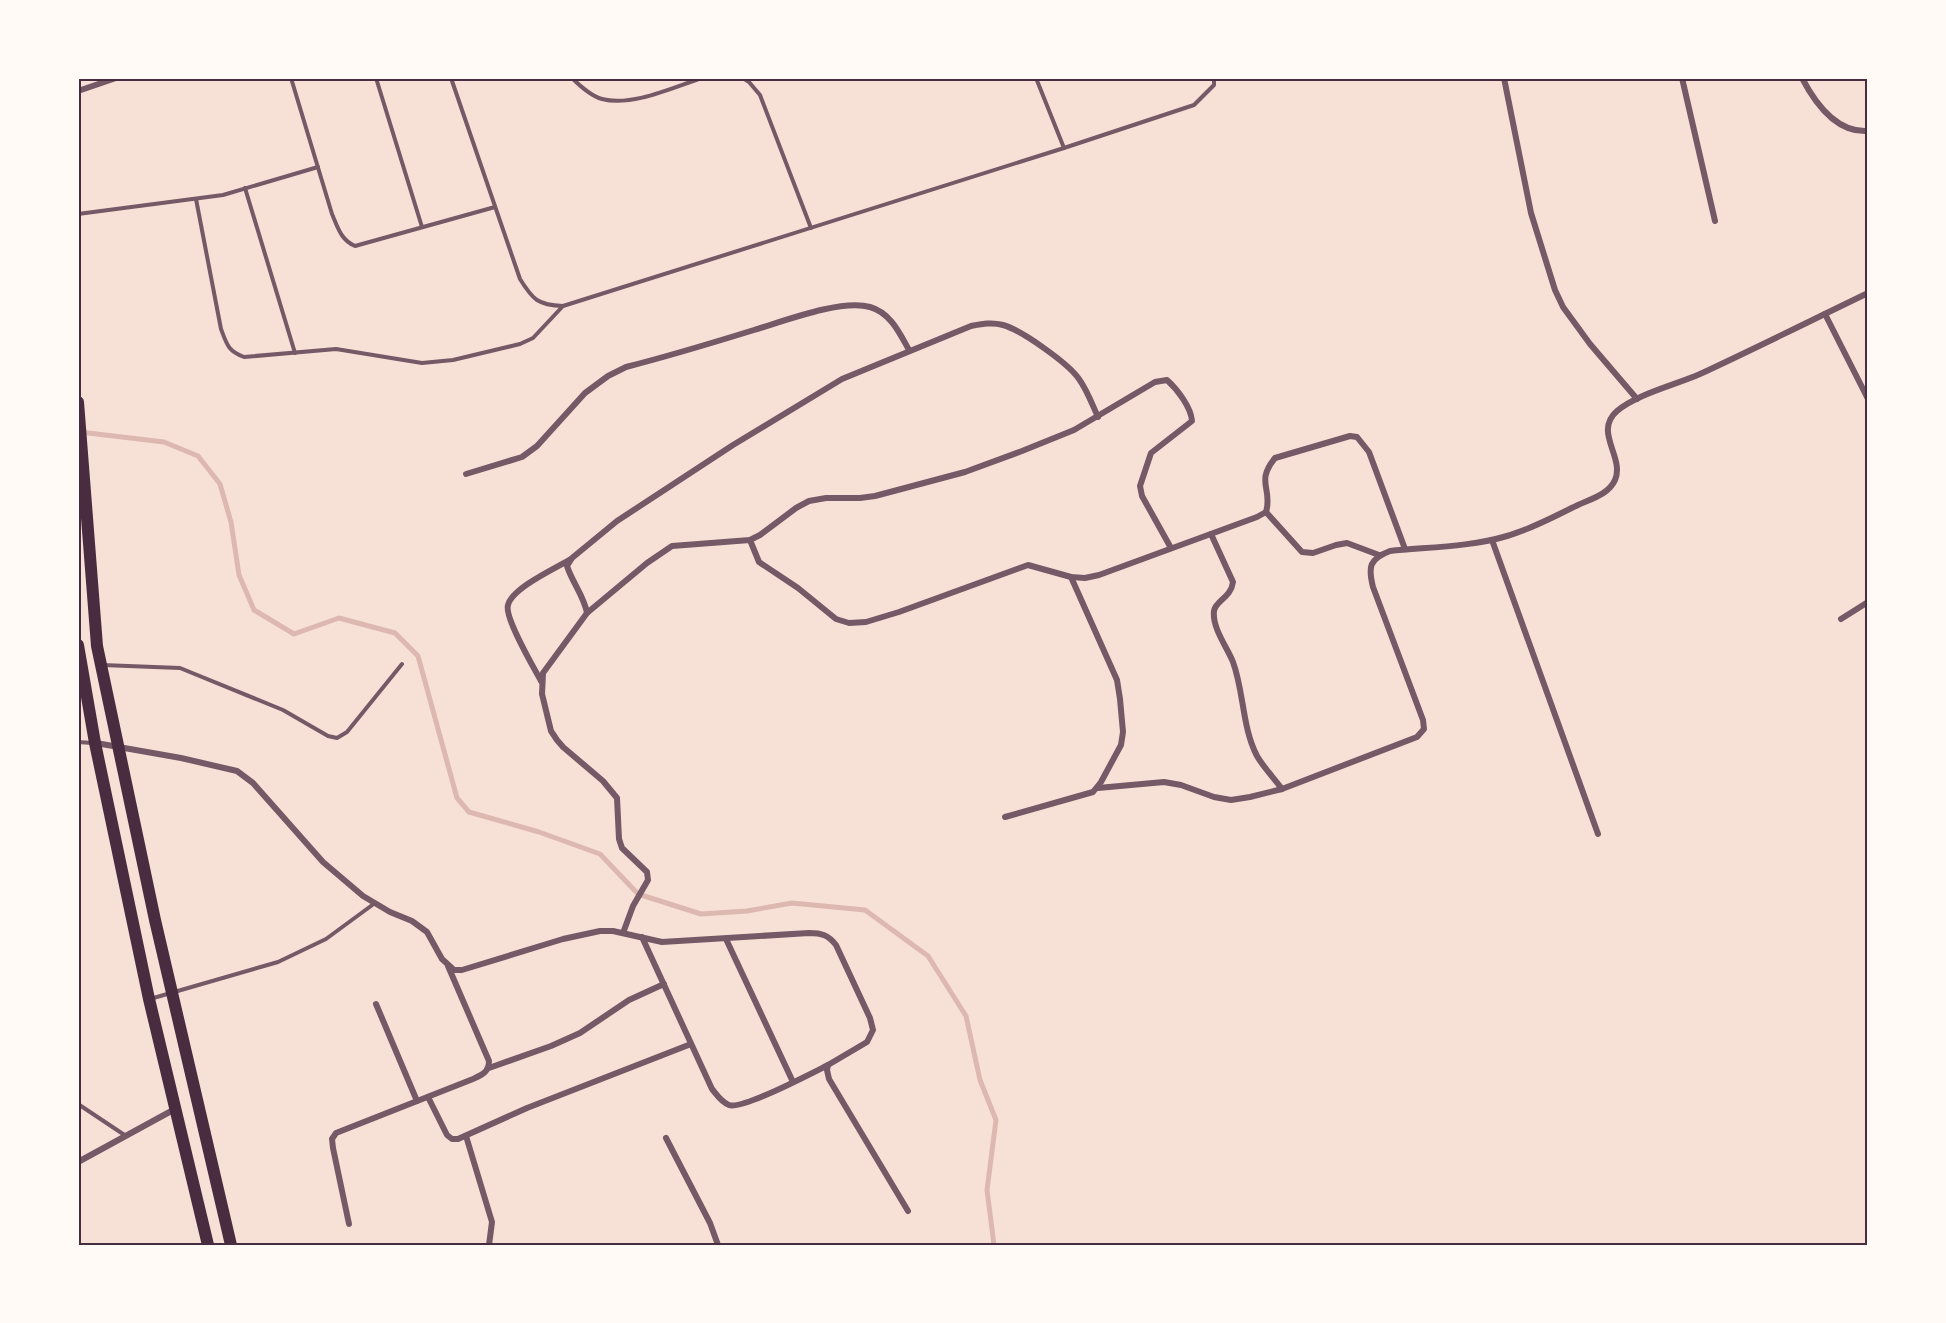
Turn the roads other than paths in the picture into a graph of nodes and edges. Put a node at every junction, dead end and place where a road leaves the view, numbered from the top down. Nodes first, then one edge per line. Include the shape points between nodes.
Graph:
1 (116, 78) edge
2 (291, 78) edge
3 (376, 78) edge
4 (451, 78) edge
5 (572, 78) edge
6 (702, 78) edge
7 (743, 78) edge
8 (1036, 78) edge
9 (1215, 78) edge
10 (1504, 78) edge
11 (1682, 78) edge
12 (1802, 78) edge
13 (78, 92) edge
14 (1868, 131) edge
15 (1064, 148) junction
16 (318, 167) junction
17 (245, 188) junction
18 (196, 200) junction
19 (495, 207) junction
20 (78, 214) edge
21 (1715, 221) dead end
22 (422, 227) junction
23 (811, 228) junction
24 (1868, 293) edge
25 (563, 306) junction
26 (1825, 314) junction
27 (909, 350) junction
28 (295, 353) junction
29 (1637, 399) junction
30 (1868, 399) edge
31 (78, 402) edge
32 (1098, 417) junction
33 (466, 474) dead end
34 (1266, 512) junction
35 (1211, 534) junction
36 (750, 540) junction
37 (1492, 540) junction
38 (1171, 548) junction
39 (1405, 549) junction
40 (1379, 555) junction
41 (572, 558) junction
42 (1071, 577) junction
43 (1868, 602) edge
44 (587, 613) junction
45 (1841, 619) dead end
46 (78, 645) edge
47 (402, 664) dead end
48 (101, 665) junction
49 (541, 682) junction
50 (78, 742) edge
51 (95, 743) junction
52 (118, 746) junction
53 (1098, 788) junction
54 (1282, 789) junction
55 (1005, 817) dead end
56 (1598, 834) dead end
57 (375, 903) junction
58 (623, 933) junction
59 (642, 937) junction
60 (726, 939) junction
61 (448, 965) junction
62 (664, 984) junction
63 (172, 992) junction
64 (149, 999) junction
65 (376, 1004) dead end
66 (691, 1044) junction
67 (828, 1065) junction
68 (489, 1068) junction
69 (793, 1082) junction
70 (428, 1097) junction
71 (417, 1101) junction
72 (78, 1104) edge
73 (176, 1109) junction
74 (466, 1136) junction
75 (126, 1137) junction
76 (666, 1138) dead end
77 (78, 1162) edge
78 (908, 1211) dead end
79 (349, 1224) dead end
80 (208, 1245) edge
81 (231, 1245) edge
82 (489, 1245) edge
83 (718, 1245) edge

1 - 13 street
2 - 16 lane
3 - 22 lane
4 - 19 lane
5 - 6 lane via 602,99 623,100
7 - 23 lane via 760,95
8 - 15 lane
9 - 15 lane via 1214,85 1194,105
10 - 29 street via 1531,213 1555,290 1583,335
11 - 21 street
12 - 14 street via 1837,122 1853,130
15 - 23 lane
16 - 17 lane
16 - 22 lane via 332,214 346,243 355,246
17 - 18 lane
17 - 28 lane
18 - 20 lane
18 - 28 lane via 226,344 233,353 244,357
19 - 22 lane
19 - 25 lane via 520,279 531,298
23 - 25 lane
24 - 26 street
25 - 28 lane via 533,338 453,360 422,363 336,349
26 - 29 street via 1751,351
26 - 30 street
27 - 32 street via 971,326 1005,326 1069,367
27 - 33 street via 895,325 871,308 852,306 818,312 626,367 585,393 551,432 522,457
27 - 41 street via 842,379 733,445 617,521
29 - 37 street via 1617,411 1607,429 1617,469 1610,487 1526,530
31 - 48 main road
32 - 36 street via 965,472 875,496 809,501
32 - 38 street via 1155,382 1167,380 1191,414 1192,421 1185,428 1151,453 1140,486
34 - 35 street
34 - 39 street via 1269,504 1265,474 1275,458 1357,436 1369,452
34 - 40 street via 1302,552 1313,553 1347,543
35 - 38 street
35 - 54 street via 1233,582 1232,590 1215,605 1216,623 1238,676 1251,740
36 - 42 street via 759,562 836,619 849,623 899,612 1028,565
36 - 44 street via 672,546
37 - 39 street
37 - 56 street
38 - 42 street via 1099,575
39 - 40 street
40 - 54 street via 1369,572 1424,729 1417,738
41 - 44 street via 567,566
41 - 49 street via 528,584 507,605
42 - 53 street via 1117,680 1120,699 1121,745
43 - 45 street
44 - 49 street via 549,662
46 - 51 main road
47 - 48 lane via 347,732 337,738 283,710 180,668
48 - 52 main road
49 - 58 street via 551,731 617,798 622,848 647,872 648,880
50 - 51 lane
51 - 52 street
51 - 64 main road
52 - 57 street via 237,771 253,783 323,862
52 - 63 main road
53 - 54 street via 1164,782 1231,800
53 - 55 street
57 - 61 street via 427,932
57 - 63 lane via 326,939 278,962
58 - 59 street
58 - 61 street via 600,931 563,939 462,970
59 - 60 street via 662,942
59 - 62 street
60 - 67 street via 821,933 836,945 873,1030 867,1042
60 - 69 street
61 - 68 street
62 - 66 street
62 - 68 street via 629,1000 580,1033
63 - 64 lane
63 - 81 main road
64 - 73 main road
65 - 71 street
66 - 69 street via 712,1089 727,1105 751,1101
66 - 74 street
67 - 69 street
67 - 78 street via 829,1079
68 - 70 street via 485,1074
70 - 71 street
70 - 74 street via 447,1135 452,1139
71 - 79 street via 342,1130 332,1139
72 - 75 lane
73 - 75 street
73 - 80 main road
74 - 82 street via 492,1222
75 - 77 street
76 - 83 street

